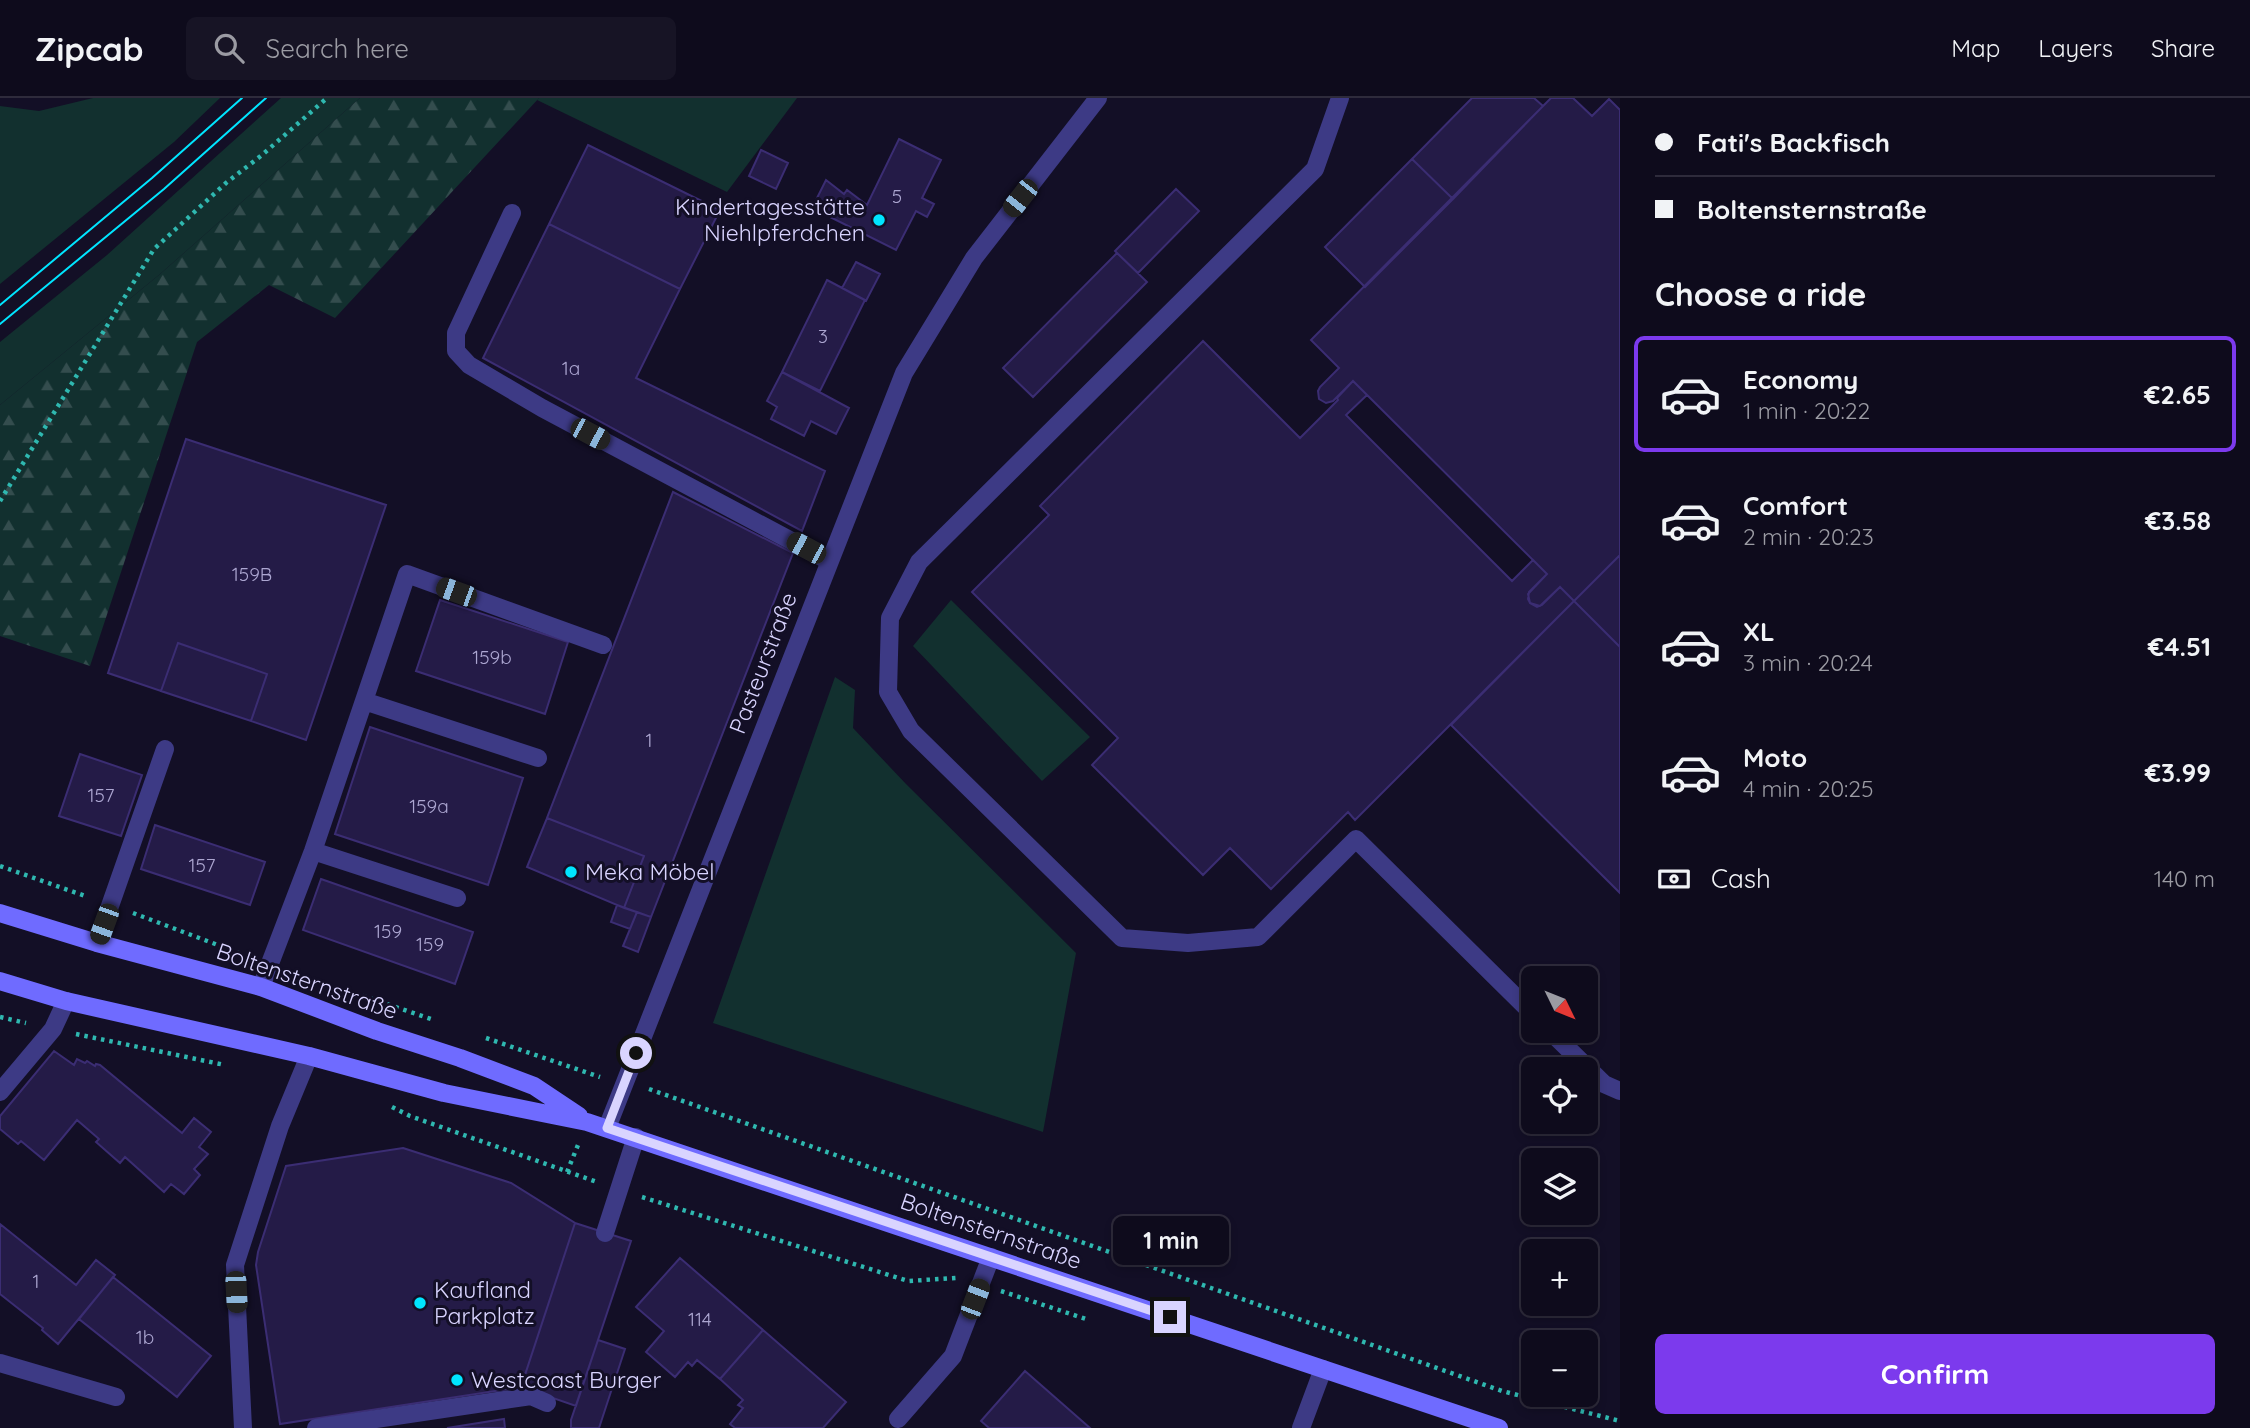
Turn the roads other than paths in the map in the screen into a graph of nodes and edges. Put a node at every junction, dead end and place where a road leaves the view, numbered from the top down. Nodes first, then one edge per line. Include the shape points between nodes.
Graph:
1 (1098, 98) edge
2 (1340, 98) edge
3 (512, 213) dead end
4 (830, 561) junction
5 (603, 645) dead end
6 (364, 701) junction
7 (165, 749) dead end
8 (538, 758) dead end
9 (313, 851) junction
10 (457, 898) dead end
11 (0, 913) edge
12 (97, 943) junction
13 (0, 981) edge
14 (261, 987) junction
15 (66, 1001) junction
16 (1521, 1002) edge
17 (1562, 1043) edge
18 (309, 1056) junction
19 (1620, 1091) edge
20 (0, 1092) edge
21 (587, 1122) junction
22 (607, 1128) junction
23 (636, 1137) junction
24 (605, 1233) dead end
25 (991, 1257) junction
26 (0, 1363) edge
27 (1323, 1369) junction
28 (116, 1397) dead end
29 (547, 1403) dead end
30 (898, 1419) dead end
31 (243, 1428) edge
32 (316, 1428) edge
33 (1301, 1428) edge
34 (1499, 1428) edge

1 - 4 street, Pasteurstraße via 974,258 904,373
2 - 16 street via 1315,169 919,562 890,618 888,692 911,731 1122,938 1188,943 1258,937 1356,839
3 - 4 street via 456,333 456,351 470,365 542,408
4 - 22 street, Pasteurstraße
5 - 6 street via 407,574
6 - 8 street
6 - 9 street
7 - 12 street
9 - 10 street
9 - 14 street
11 - 12 main road, Boltensternstraße
12 - 14 main road, Boltensternstraße
13 - 15 main road, Boltensternstraße
14 - 21 main road, Boltensternstraße via 534,1086
15 - 18 main road, Boltensternstraße
15 - 20 street via 52,1029
17 - 19 street via 1604,1084
18 - 21 main road, Boltensternstraße via 444,1093
18 - 31 street via 235,1265
21 - 22 main road, Boltensternstraße
22 - 23 main road, Boltensternstraße
23 - 24 street
23 - 25 main road, Boltensternstraße
25 - 27 main road, Boltensternstraße
25 - 30 street via 953,1356
26 - 28 street
27 - 33 street
27 - 34 main road, Boltensternstraße
29 - 32 street via 531,1396

